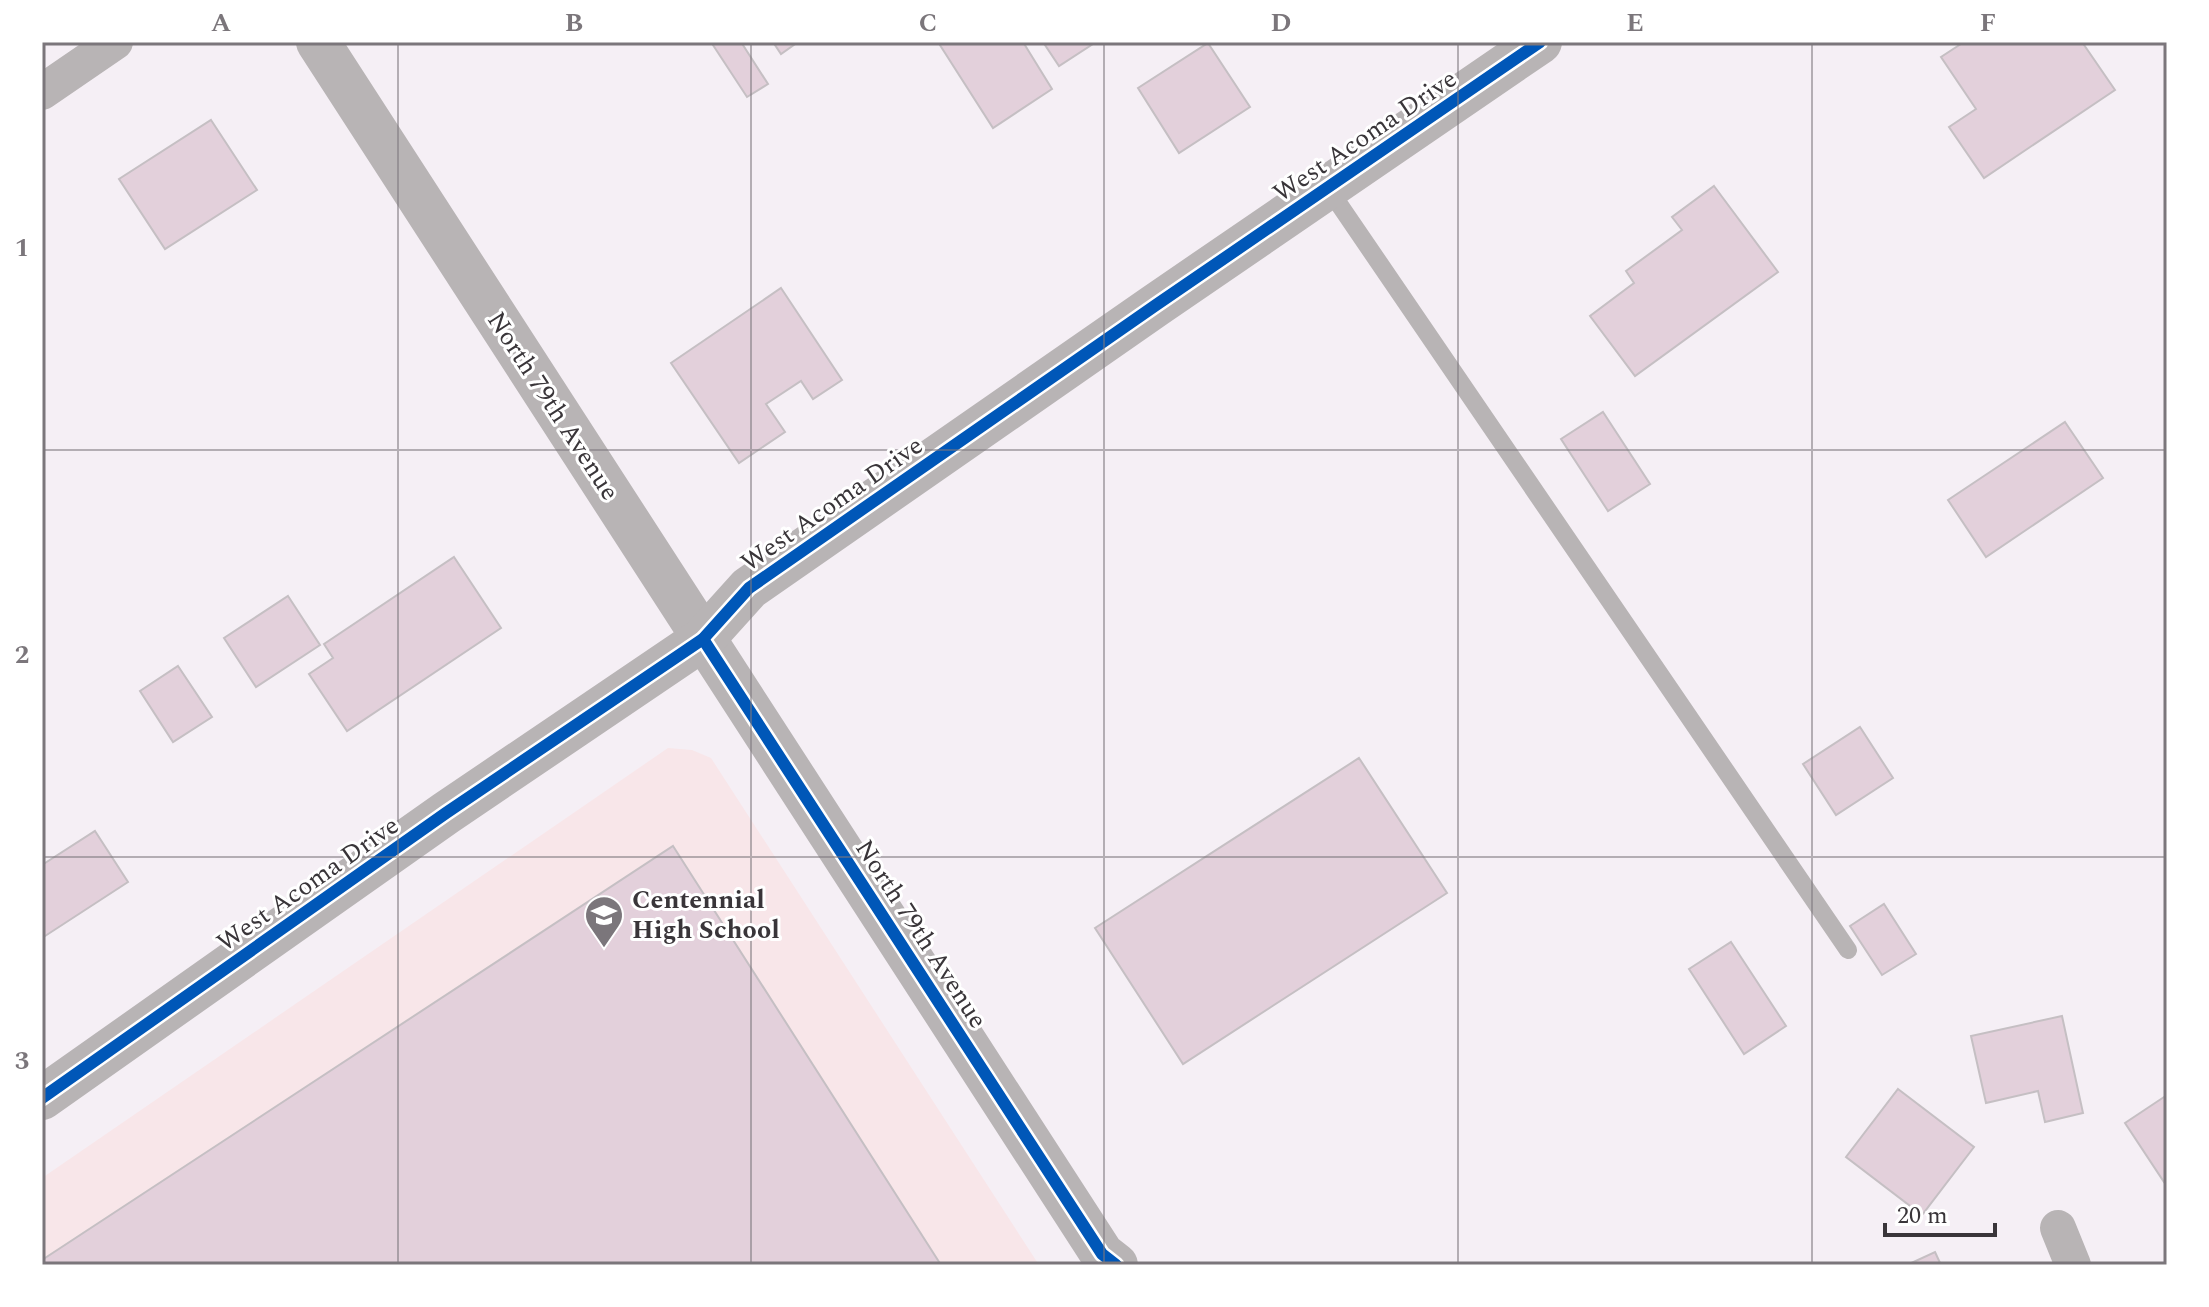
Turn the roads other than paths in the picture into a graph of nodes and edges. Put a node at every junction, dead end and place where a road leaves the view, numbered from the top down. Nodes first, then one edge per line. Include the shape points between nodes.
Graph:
1 (115, 42) edge
2 (318, 42) edge
3 (1540, 42) edge
4 (42, 92) edge
5 (1328, 188) junction
6 (703, 639) junction
7 (1848, 950) dead end
8 (42, 1098) edge
9 (2058, 1228) dead end
10 (1107, 1261) edge
11 (2073, 1265) edge

1 - 4 street
2 - 6 street, North 79th Avenue
3 - 5 street, West Acoma Drive
5 - 6 street, West Acoma Drive via 749,588
5 - 7 lane
6 - 8 street, West Acoma Drive
6 - 10 street, North 79th Avenue
9 - 11 street

